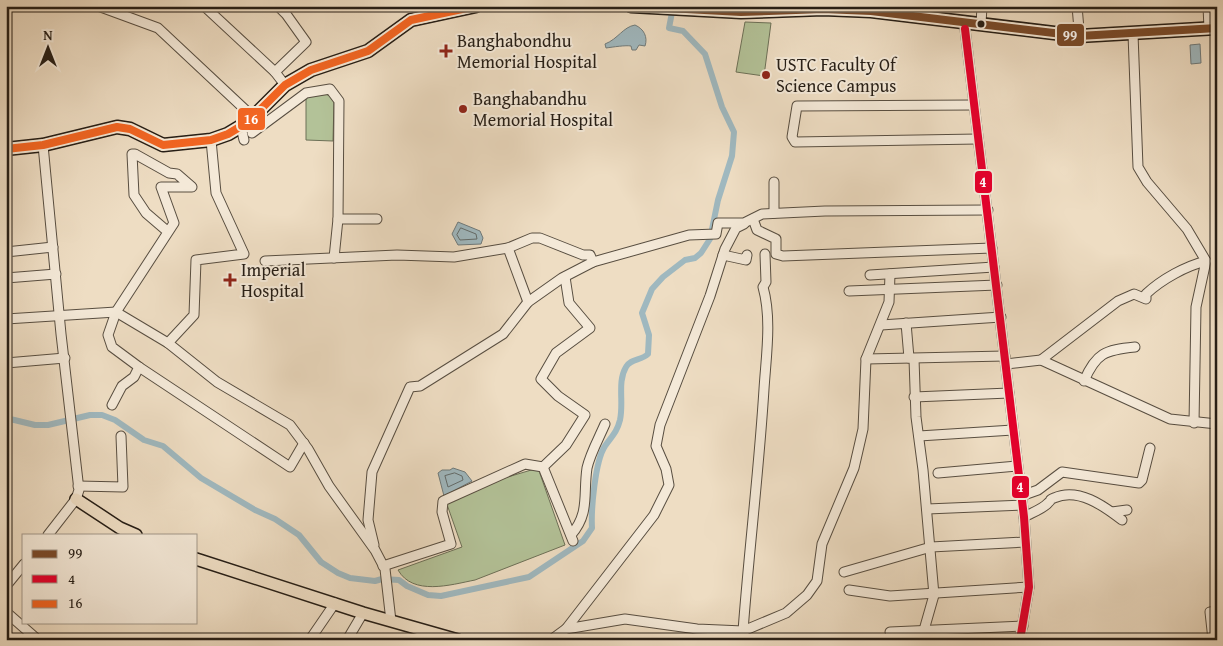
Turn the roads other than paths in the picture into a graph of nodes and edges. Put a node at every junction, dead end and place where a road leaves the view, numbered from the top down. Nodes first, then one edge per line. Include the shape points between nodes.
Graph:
1 (98, 6) edge
2 (204, 6) edge
3 (278, 6) edge
4 (631, 6) edge
5 (982, 6) edge
6 (1077, 6) edge
7 (1208, 6) edge
8 (471, 7) edge
9 (668, 8) edge
10 (775, 9) edge
11 (918, 18) junction
12 (981, 24) junction
13 (964, 29) junction
14 (1214, 31) edge
15 (1133, 37) junction
16 (1079, 38) junction
17 (276, 72) junction
18 (285, 85) junction
19 (973, 105) junction
20 (253, 117) junction
21 (247, 130) junction
22 (978, 139) junction
23 (211, 140) junction
24 (244, 140) dead end
25 (43, 145) junction
26 (6, 149) edge
27 (774, 182) dead end
28 (988, 210) junction
29 (774, 213) junction
30 (338, 219) junction
31 (377, 219) dead end
32 (753, 219) junction
33 (744, 224) junction
34 (167, 231) junction
35 (53, 247) junction
36 (508, 248) junction
37 (992, 248) junction
38 (6, 252) edge
39 (765, 254) junction
40 (776, 254) junction
41 (723, 255) junction
42 (334, 258) junction
43 (265, 261) dead end
44 (1206, 261) junction
45 (593, 262) junction
46 (994, 267) junction
47 (56, 274) junction
48 (890, 274) junction
49 (870, 275) dead end
50 (565, 277) junction
51 (6, 278) edge
52 (997, 286) junction
53 (891, 289) junction
54 (850, 291) dead end
55 (528, 302) junction
56 (116, 312) junction
57 (60, 315) junction
58 (1001, 317) junction
59 (6, 319) edge
60 (906, 323) junction
61 (881, 325) junction
62 (168, 343) junction
63 (1135, 347) dead end
64 (65, 358) junction
65 (866, 359) junction
66 (911, 359) junction
67 (1006, 360) junction
68 (1041, 360) junction
69 (6, 363) edge
70 (139, 367) junction
71 (1084, 381) junction
72 (1009, 393) junction
73 (914, 397) junction
74 (112, 405) dead end
75 (1194, 423) junction
76 (605, 424) dead end
77 (1217, 424) edge
78 (1013, 430) junction
79 (121, 436) dead end
80 (919, 436) junction
81 (304, 443) junction
82 (1150, 448) dead end
83 (1017, 466) junction
84 (543, 467) junction
85 (938, 473) dead end
86 (78, 486) junction
87 (76, 499) junction
88 (1022, 500) junction
89 (927, 509) junction
90 (1127, 510) dead end
91 (1112, 512) junction
92 (1024, 516) junction
93 (1122, 520) dead end
94 (49, 534) edge
95 (134, 534) edge
96 (1025, 542) junction
97 (931, 547) junction
98 (376, 550) junction
99 (198, 560) edge
100 (22, 566) edge
101 (384, 567) junction
102 (844, 572) dead end
103 (6, 586) edge
104 (1029, 587) junction
105 (849, 590) dead end
106 (934, 595) junction
107 (335, 603) junction
108 (1217, 611) edge
109 (6, 612) edge
110 (363, 613) junction
111 (391, 621) junction
112 (1023, 626) junction
113 (566, 628) junction
114 (924, 630) junction
115 (743, 631) junction
116 (890, 632) dead end
117 (311, 638) dead end
118 (38, 640) edge
119 (347, 640) edge
120 (458, 640) edge
121 (551, 640) edge
122 (1020, 640) edge
123 (1213, 640) edge

1 - 20 street via 158,28
2 - 17 street
3 - 17 street via 306,42
4 - 9 highway
5 - 12 street
6 - 16 street
7 - 14 street
8 - 18 highway via 411,20 368,51 311,70
9 - 10 highway via 741,12
10 - 11 highway via 850,10
11 - 12 highway
11 - 13 highway
12 - 16 highway
13 - 16 highway
13 - 19 street
14 - 15 highway
15 - 16 highway
15 - 44 street via 1138,167 1187,229
17 - 18 street
18 - 20 highway
19 - 22 street
19 - 22 street via 797,106 792,137 795,142
20 - 21 highway
21 - 23 highway
21 - 24 street
21 - 30 street via 306,92 330,89 340,101
22 - 28 street
23 - 25 highway via 163,145 130,128 117,127
23 - 62 street via 216,192 244,254 196,260 194,315
25 - 26 highway
25 - 35 street
27 - 29 street
28 - 29 street
28 - 37 street
29 - 32 street
30 - 31 street
30 - 42 street
32 - 33 street
32 - 40 street via 757,230 776,239
33 - 41 street via 731,235
33 - 45 street via 718,223 716,234 689,235
34 - 34 street via 174,223 161,187 192,187 177,174 132,154 134,195 146,213
34 - 56 street
35 - 38 street
35 - 47 street
36 - 42 street via 454,257
36 - 45 street via 540,238 590,255
36 - 55 street
37 - 40 street
37 - 46 street
39 - 40 street
39 - 41 street via 749,254 746,260
39 - 115 street via 766,282 763,287 767,324 760,457 754,490
41 - 113 street via 660,425 656,446 666,468 669,485 654,515
42 - 43 street
44 - 68 street via 1193,264 1157,285 1146,294 1146,299 1134,294 1118,301
44 - 75 street via 1196,307
45 - 50 street
46 - 48 street
46 - 52 street
47 - 51 street
47 - 57 street
48 - 49 street
48 - 53 street
50 - 55 street
50 - 84 street via 569,303 590,328 556,353 541,378 558,396 585,415 566,445
52 - 53 street
52 - 58 street
53 - 54 street
53 - 61 street
55 - 98 street via 504,334 420,386 410,387 372,472 368,520
56 - 57 street
56 - 62 street
56 - 70 street via 108,336 112,347
57 - 59 street
57 - 64 street
58 - 60 street
58 - 67 street
60 - 61 street
60 - 66 street
61 - 65 street
62 - 81 street via 217,382 290,425
63 - 71 street via 1105,353 1092,362
64 - 69 street
64 - 86 street
65 - 66 street
65 - 115 street via 862,429 854,468 822,544 817,581 807,595 786,613
66 - 67 street
66 - 73 street
67 - 68 street
67 - 72 street
68 - 71 street
70 - 74 street via 122,386
70 - 81 street via 290,466
71 - 75 street via 1170,419
72 - 73 street
72 - 78 street
73 - 80 street
75 - 77 street
76 - 84 street via 587,466 581,524 572,538
78 - 80 street
78 - 83 street
79 - 86 street via 123,487
80 - 89 street
81 - 98 street via 329,486
82 - 88 street via 1139,483 1062,472
83 - 85 street
83 - 88 street
84 - 101 street via 525,464 443,501 442,512 451,544
86 - 87 street
87 - 94 street
87 - 95 main road
88 - 89 street
88 - 92 street
89 - 97 street
90 - 91 street
91 - 92 street via 1080,496 1068,494 1053,498
91 - 93 street
92 - 96 street
96 - 97 street
96 - 104 street
97 - 102 street
97 - 106 street
98 - 101 street
99 - 107 main road
100 - 103 street
101 - 111 street
104 - 106 street
104 - 112 street
105 - 106 street via 890,596
106 - 114 street
107 - 110 main road
107 - 117 street
108 - 123 street via 1210,612
109 - 118 street
110 - 111 main road
110 - 119 street
111 - 120 main road
112 - 114 street
112 - 122 street
113 - 115 street via 625,619 697,629
113 - 121 street
114 - 116 street

